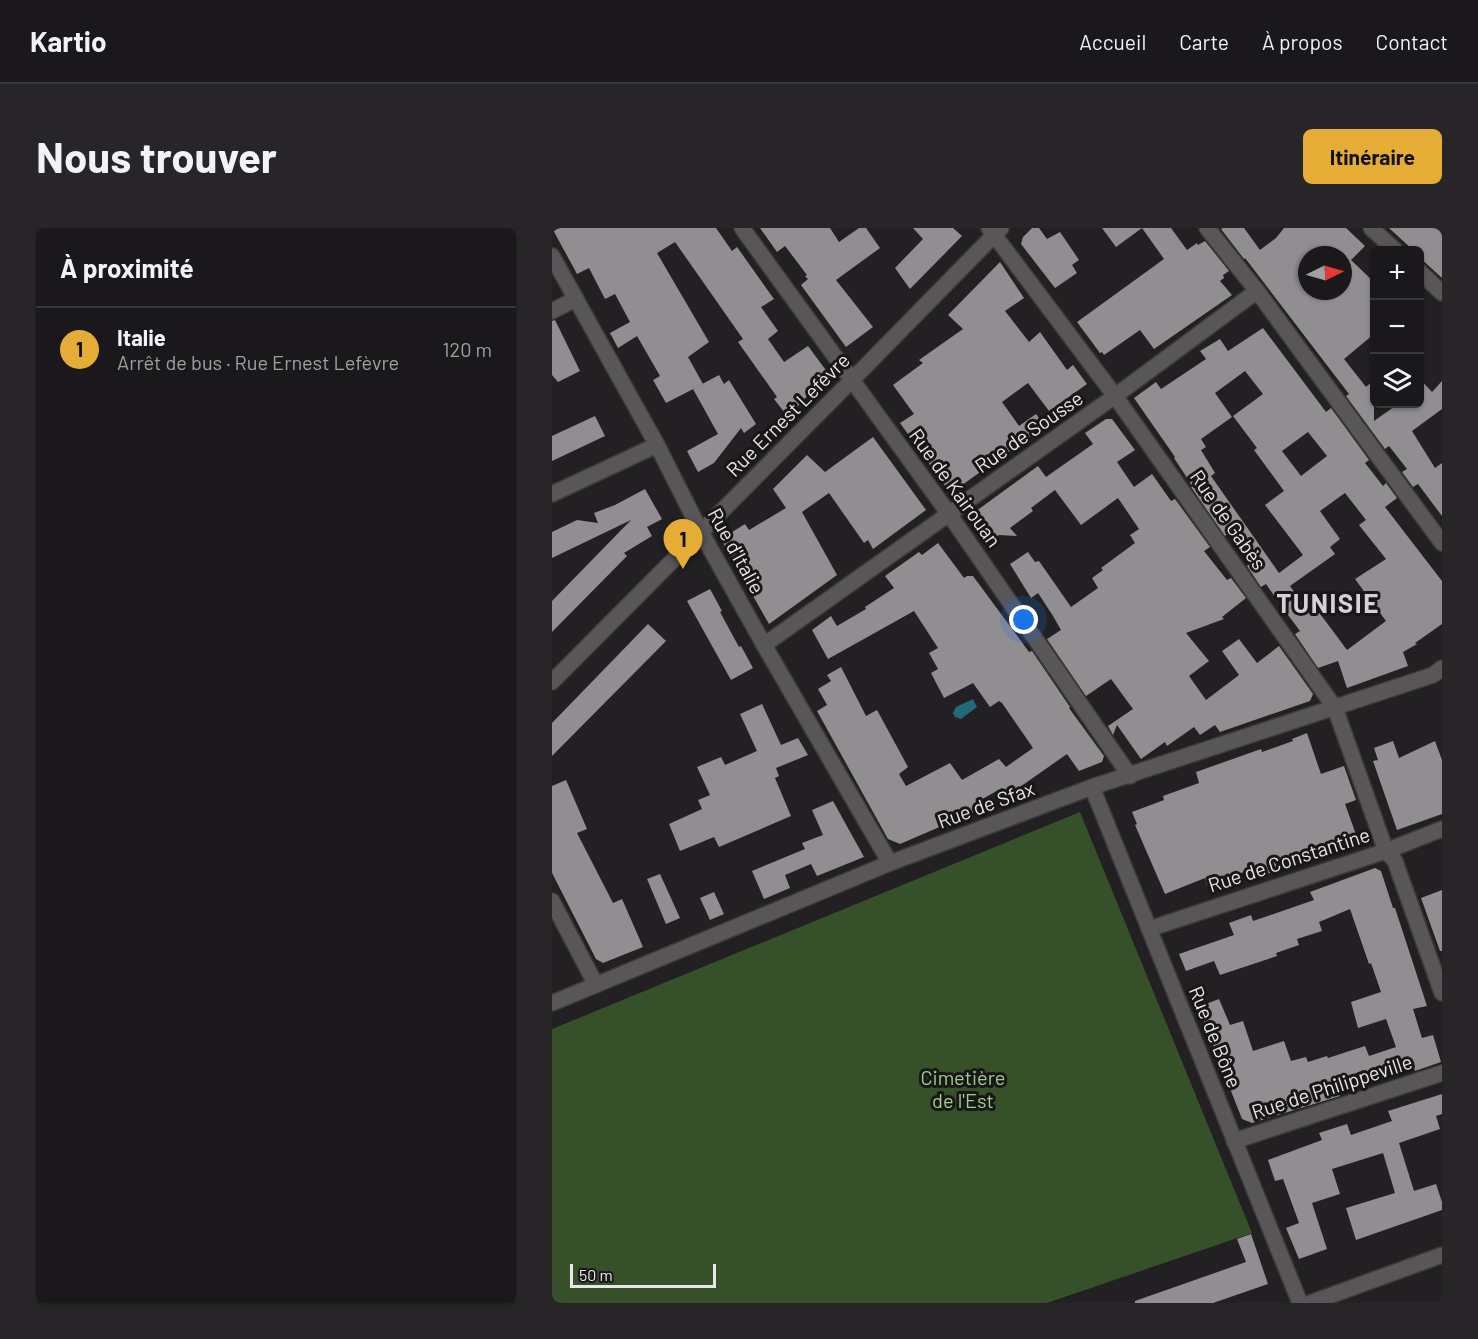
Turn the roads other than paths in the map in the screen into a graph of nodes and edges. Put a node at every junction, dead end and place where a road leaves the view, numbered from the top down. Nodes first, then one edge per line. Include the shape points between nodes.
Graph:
1 (742, 228) edge
2 (1207, 228) edge
3 (1371, 228) edge
4 (995, 230) edge
5 (1391, 246) edge
6 (552, 256) edge
7 (1424, 277) edge
8 (1257, 291) junction
9 (1442, 293) edge
10 (576, 299) junction
11 (552, 311) edge
12 (851, 381) junction
13 (1115, 396) junction
14 (657, 445) junction
15 (552, 495) edge
16 (949, 514) junction
17 (701, 532) junction
18 (1442, 543) edge
19 (764, 645) junction
20 (1442, 668) edge
21 (552, 682) edge
22 (1335, 708) junction
23 (1130, 776) junction
24 (1092, 787) junction
25 (1442, 829) edge
26 (1386, 851) junction
27 (890, 863) junction
28 (552, 902) edge
29 (1149, 928) junction
30 (596, 985) junction
31 (1442, 993) edge
32 (552, 1003) edge
33 (1442, 1073) edge
34 (1234, 1141) junction
35 (1442, 1255) edge
36 (1300, 1303) edge
37 (1310, 1303) edge

1 - 12 street, Rue de Kairouan
2 - 8 street
3 - 5 street
4 - 12 street, Rue Ernest Lefèvre
4 - 13 street, Rue de Gabès
6 - 10 street, Rue d'Italie
7 - 9 street
8 - 13 street, Rue de Sousse
8 - 18 street
10 - 11 street
10 - 14 street, Rue d'Italie
12 - 16 street, Rue de Kairouan
12 - 17 street, Rue Ernest Lefèvre
13 - 16 street, Rue de Sousse
13 - 22 street, Rue de Gabès
14 - 15 street
14 - 17 street, Rue d'Italie
16 - 19 street, Rue de Sousse
16 - 23 street, Rue de Kairouan
17 - 19 street, Rue d'Italie
17 - 21 street, Rue Ernest Lefèvre
19 - 27 street, Rue d'Italie
20 - 22 street, Rue de Sfax via 1434,675
22 - 23 street, Rue de Sfax
22 - 26 street, Rue de Gabès
23 - 24 street, Rue de Sfax
24 - 27 street, Rue de Sfax
24 - 29 street, Rue de Bône
25 - 26 street, Rue de Constantine
26 - 29 street, Rue de Constantine
26 - 31 street, Rue de Gabès via 1395,861
27 - 30 street, Rue de Sfax
28 - 30 street
29 - 34 street, Rue de Bône
30 - 32 street, Rue de Sfax
33 - 34 street, Rue de Philippeville
34 - 36 street, Rue de Bône
35 - 37 street

